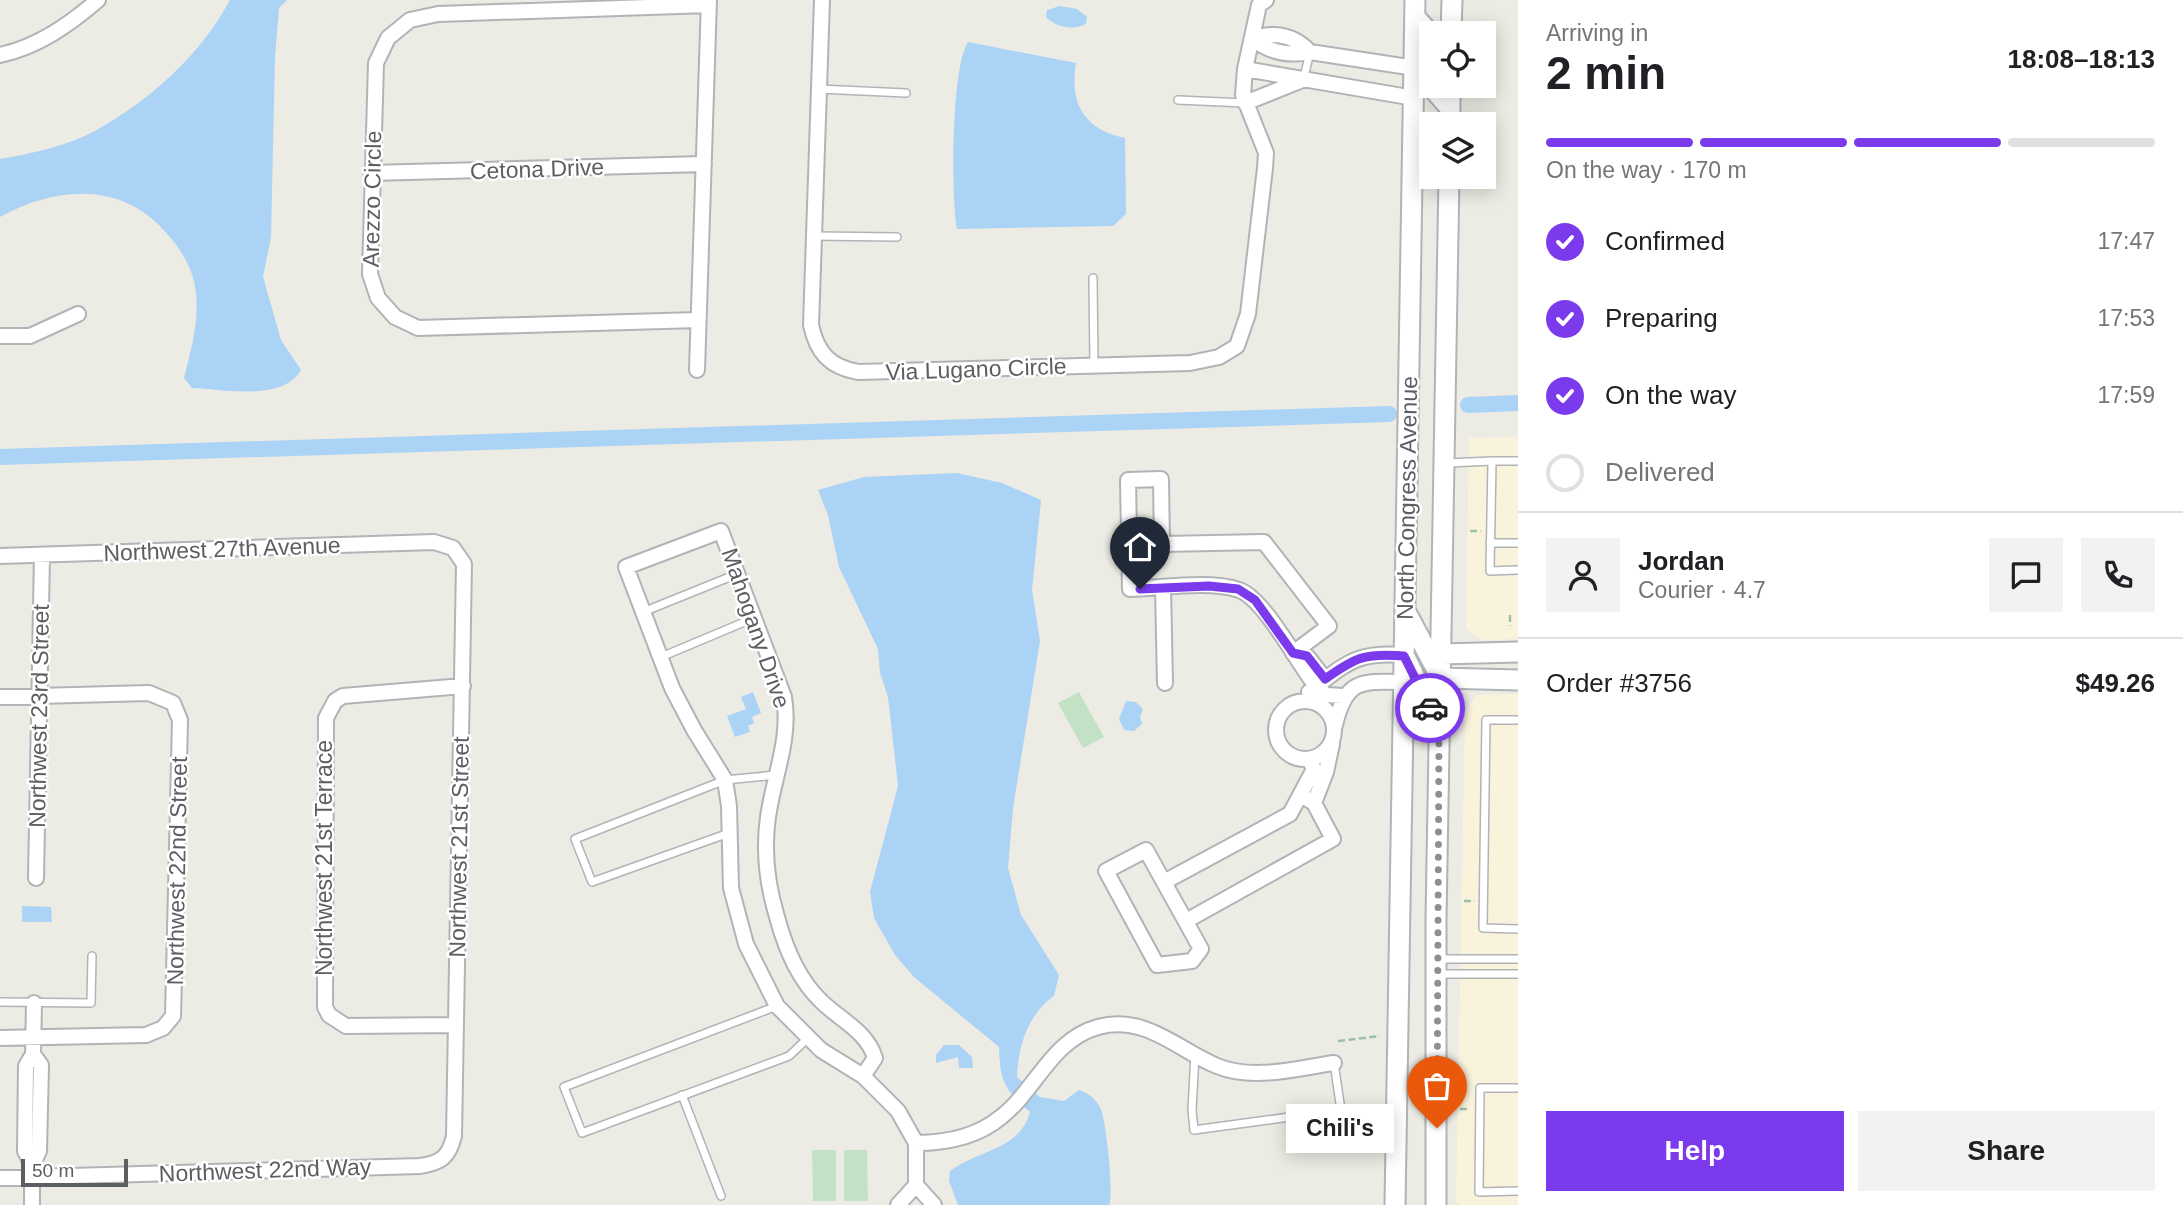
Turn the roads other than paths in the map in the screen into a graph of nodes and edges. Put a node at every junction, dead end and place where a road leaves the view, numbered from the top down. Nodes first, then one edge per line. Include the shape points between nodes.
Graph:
1 (98, 0) edge
2 (822, 0) edge
3 (1266, 0) edge
4 (1452, 0) edge
5 (626, 3) edge
6 (709, 3) edge
7 (606, 4) edge
8 (1415, 8) edge
9 (1451, 21) edge
10 (1253, 39) junction
11 (1310, 52) junction
12 (0, 55) edge
13 (1415, 68) junction
14 (1245, 69) junction
15 (1302, 79) junction
16 (818, 89) junction
17 (906, 93) dead end
18 (1414, 98) junction
19 (1178, 100) dead end
20 (1245, 103) junction
21 (1447, 112) edge
22 (704, 164) junction
23 (371, 173) junction
24 (1449, 189) edge
25 (813, 236) junction
26 (897, 237) dead end
27 (1093, 278) dead end
28 (78, 314) dead end
29 (698, 320) junction
30 (0, 336) edge
31 (1094, 365) junction
32 (696, 370) dead end
33 (1492, 461) junction
34 (1518, 461) edge
35 (1444, 463) junction
36 (444, 543) joint
37 (1490, 543) junction
38 (1518, 543) edge
39 (1162, 544) junction
40 (1129, 545) junction
41 (42, 555) junction
42 (0, 556) edge
43 (1518, 570) edge
44 (738, 573) junction
45 (1163, 588) junction
46 (1405, 610) junction
47 (643, 612) junction
48 (755, 618) junction
49 (1518, 652) edge
50 (1293, 653) junction
51 (1441, 654) junction
52 (1404, 656) junction
53 (661, 657) junction
54 (1440, 678) junction
55 (1518, 680) edge
56 (1404, 682) junction
57 (1165, 683) dead end
58 (1321, 683) junction
59 (463, 686) junction
60 (40, 695) junction
61 (1344, 696) junction
62 (0, 697) edge
63 (1295, 703) junction
64 (1518, 720) edge
65 (1335, 725) junction
66 (1439, 727) junction
67 (1332, 744) junction
68 (1309, 760) junction
69 (777, 775) junction
70 (725, 780) junction
71 (1308, 799) junction
72 (729, 833) junction
73 (36, 878) dead end
74 (1164, 883) junction
75 (1185, 921) junction
76 (1518, 929) edge
77 (92, 956) dead end
78 (1518, 959) edge
79 (1436, 966) junction
80 (1518, 974) edge
81 (0, 1002) edge
82 (34, 1003) junction
83 (776, 1006) junction
84 (455, 1025) junction
85 (34, 1037) junction
86 (0, 1038) edge
87 (807, 1039) junction
88 (1195, 1054) junction
89 (1334, 1063) joint
90 (863, 1076) junction
91 (1518, 1088) edge
92 (682, 1096) junction
93 (916, 1143) junction
94 (445, 1158) joint
95 (32, 1172) junction
96 (0, 1178) edge
97 (916, 1185) junction
98 (1518, 1191) edge
99 (721, 1196) dead end
100 (32, 1205) edge
101 (898, 1205) edge
102 (934, 1205) edge
103 (1395, 1205) edge
104 (1436, 1205) edge

1 - 12 street via 69,25 16,52
2 - 16 street, Via Lugano Circle
3 - 10 street, Via Lugano Circle via 1259,5
4 - 9 main road
5 - 6 street, Arezzo Circle
5 - 7 street, Arezzo Circle
6 - 22 street, Arezzo Circle
7 - 23 street, Arezzo Circle via 438,14 410,20 388,38 376,63
8 - 13 main road, North Congress Avenue
10 - 11 street via 1268,33 1299,40
10 - 14 street, Via Lugano Circle
11 - 13 street
11 - 15 lane
13 - 18 main road, North Congress Avenue
13 - 21 main road
14 - 15 street
14 - 20 street, Via Lugano Circle
15 - 18 street
15 - 20 street
16 - 17 lane
16 - 25 street, Via Lugano Circle
18 - 46 main road, North Congress Avenue
19 - 20 lane
20 - 31 street, Via Lugano Circle via 1266,153 1248,314 1237,346 1198,362
22 - 23 street, Cetona Drive
22 - 29 street, Arezzo Circle
23 - 29 street, Arezzo Circle via 370,274 378,298 395,317 418,328
24 - 35 main road, North Congress Avenue
25 - 26 lane
25 - 31 street, Via Lugano Circle via 811,324 830,364 858,372
27 - 31 lane
28 - 30 street via 30,336
29 - 32 street, Arezzo Circle
33 - 34 lane
33 - 35 lane
33 - 37 lane
35 - 51 main road, North Congress Avenue
36 - 41 street, Northwest 27th Avenue
36 - 59 street, Northwest 21st Street via 464,564
37 - 38 lane
37 - 43 lane via 1490,571
39 - 40 street
39 - 40 street via 1161,479 1128,480
39 - 50 street via 1264,541 1329,626
40 - 45 street via 1130,589
41 - 42 street, Northwest 27th Avenue
41 - 60 street, Northwest 23rd Street
44 - 47 lane
44 - 47 street, Mahogany Drive via 721,531 626,567
44 - 48 street, Mahogany Drive
45 - 50 street via 1238,589 1255,600
45 - 57 street
46 - 52 main road, North Congress Avenue
46 - 54 main road
47 - 53 street, Mahogany Drive
48 - 53 lane
48 - 69 street, Mahogany Drive via 787,715
49 - 51 main road
50 - 58 street via 1307,656
51 - 54 main road, North Congress Avenue
52 - 56 main road, North Congress Avenue
52 - 58 street via 1355,658
52 - 66 main road
53 - 70 street, Mahogany Drive via 694,730
54 - 55 main road
54 - 66 main road, North Congress Avenue
56 - 61 street via 1366,680
56 - 103 main road, North Congress Avenue
58 - 61 street via 1326,695
58 - 63 street
59 - 84 street, Northwest 21st Street
59 - 84 street, Northwest 21st Terrace via 343,696 326,718 325,1007 346,1026
60 - 62 street
60 - 73 street, Northwest 23rd Street
60 - 85 street, Northwest 22nd Street via 149,693 173,703 180,720 175,1009 169,1023 156,1032
61 - 65 street
63 - 65 street via 1321,705
63 - 68 street via 1277,722 1278,741 1290,756
64 - 76 lane via 1486,720 1483,928
65 - 67 street
66 - 79 main road, North Congress Avenue
67 - 68 street
67 - 71 street via 1326,772
68 - 71 street via 1314,769
69 - 70 lane
69 - 90 street, Mahogany Drive via 765,861 776,916 798,970 819,1000 870,1043 875,1058
70 - 72 street, Mahogany Drive
70 - 72 lane via 575,839 592,881
71 - 74 street via 1290,814
71 - 75 street via 1333,839
72 - 83 street, Mahogany Drive via 731,888 738,921
74 - 75 street
74 - 75 street via 1146,850 1105,871 1157,965 1192,961 1201,949
77 - 82 lane via 91,1003
78 - 79 lane
79 - 80 lane
79 - 104 main road, North Congress Avenue
81 - 82 lane
82 - 85 street
83 - 87 street, Mahogany Drive
83 - 92 lane via 565,1087 582,1133
84 - 94 street, Northwest 21st Street via 454,1136
85 - 86 street
85 - 95 street via 33,1054 41,1065 39,1152
87 - 90 street, Mahogany Drive
87 - 92 lane via 789,1056
88 - 89 street via 1238,1071
88 - 89 lane via 1194,1130 1340,1110
88 - 93 street via 1149,1030 1099,1027 1064,1047 1002,1117 982,1130 956,1140
90 - 93 street, Mahogany Drive via 898,1111
91 - 98 lane via 1480,1088 1479,1192
92 - 99 lane
93 - 97 street, Mahogany Drive
94 - 95 street, Northwest 22nd Way via 420,1166
95 - 96 street, Northwest 22nd Way
95 - 100 street
97 - 101 street
97 - 102 street

